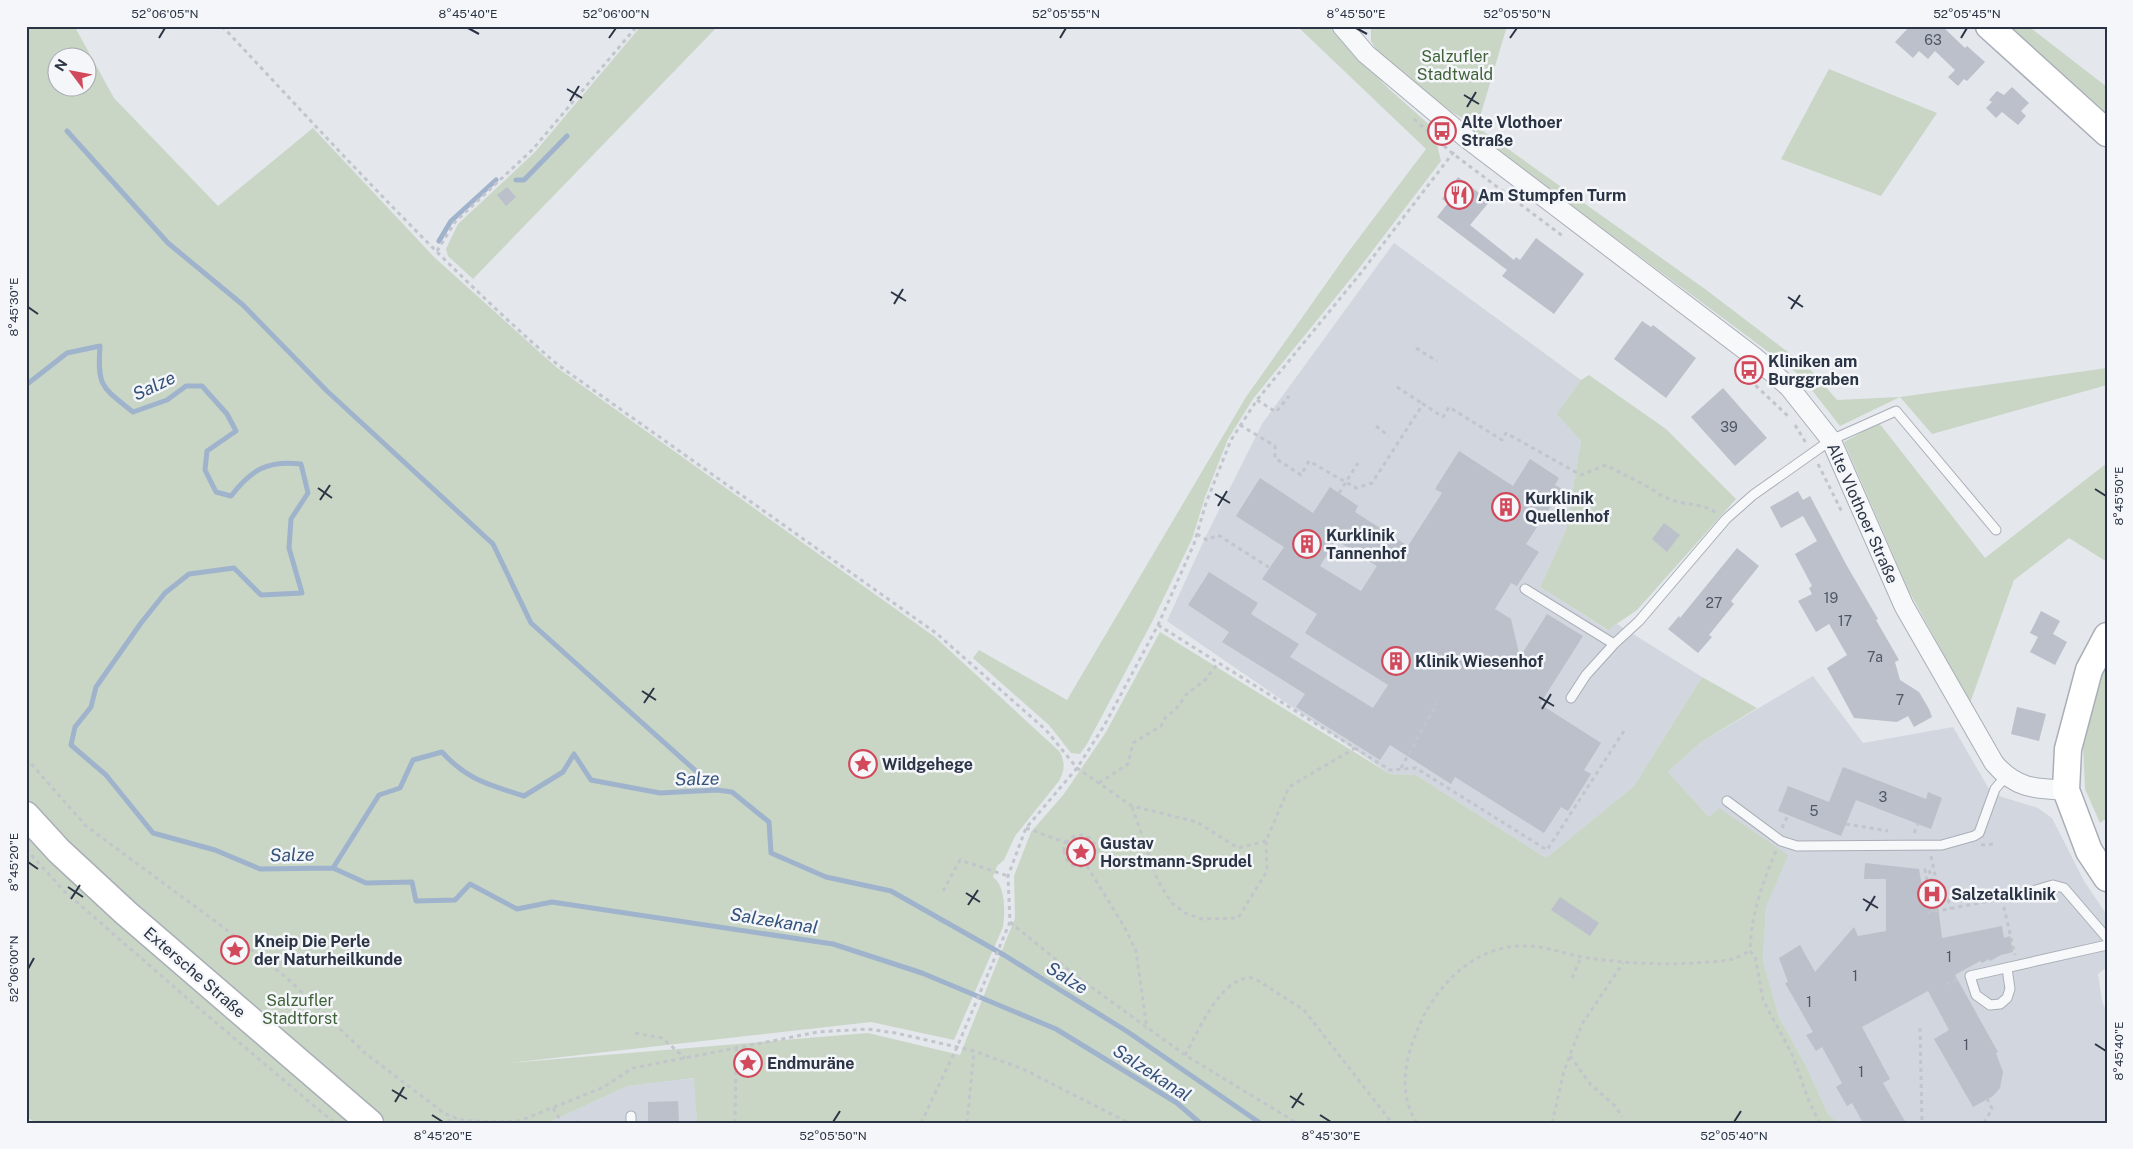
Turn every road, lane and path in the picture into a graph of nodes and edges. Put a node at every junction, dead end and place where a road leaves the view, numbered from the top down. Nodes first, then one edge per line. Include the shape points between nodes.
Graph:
1 (222, 26) edge
2 (637, 26) edge
3 (1989, 26) edge
4 (1350, 29) edge
5 (1426, 131) dead end
6 (2107, 133) edge
7 (1452, 153) junction
8 (1568, 239) dead end
9 (436, 251) junction
10 (1416, 348) dead end
11 (1437, 361) dead end
12 (1737, 367) dead end
13 (1397, 388) dead end
14 (1289, 396) dead end
15 (1256, 400) junction
16 (1423, 404) junction
17 (1240, 425) junction
18 (1376, 426) dead end
19 (1389, 436) dead end
20 (1831, 440) junction
21 (1812, 453) junction
22 (1358, 463) dead end
23 (1345, 482) junction
24 (1339, 493) dead end
25 (1842, 512) dead end
26 (1726, 519) junction
27 (1996, 530) dead end
28 (1197, 534) junction
29 (1270, 568) dead end
30 (1526, 589) dead end
31 (1158, 625) junction
32 (2107, 636) edge
33 (1614, 644) junction
34 (1218, 663) junction
35 (1572, 698) dead end
36 (1437, 703) dead end
37 (1624, 731) dead end
38 (1355, 748) junction
39 (26, 758) edge
40 (1077, 768) junction
41 (1401, 769) junction
42 (2006, 776) junction
43 (1099, 783) junction
44 (2066, 790) junction
45 (1727, 801) dead end
46 (1132, 806) junction
47 (26, 816) edge
48 (1846, 824) dead end
49 (1026, 828) junction
50 (1896, 833) dead end
51 (1905, 834) dead end
52 (1913, 835) dead end
53 (1781, 841) junction
54 (1266, 842) junction
55 (1066, 843) junction
56 (1929, 845) junction
57 (26, 849) edge
58 (1087, 866) junction
59 (1008, 876) junction
60 (2107, 878) edge
61 (1938, 889) junction
62 (943, 891) dead end
63 (2016, 896) joint
64 (2002, 899) junction
65 (1951, 909) junction
66 (1933, 912) junction
67 (1927, 913) dead end
68 (1010, 922) junction
69 (2107, 938) edge
70 (2107, 945) edge
71 (1750, 951) junction
72 (1581, 957) junction
73 (1623, 963) junction
74 (2017, 966) junction
75 (2007, 968) junction
76 (1572, 978) dead end
77 (1147, 1028) junction
78 (1920, 1028) dead end
79 (635, 1034) dead end
80 (957, 1047) junction
81 (736, 1049) junction
82 (974, 1051) junction
83 (1185, 1055) junction
84 (1569, 1056) junction
85 (686, 1059) junction
86 (1987, 1098) dead end
87 (553, 1108) junction
88 (451, 1116) junction
89 (1622, 1118) dead end
90 (334, 1123) edge
91 (370, 1123) edge
92 (449, 1123) edge
93 (491, 1123) edge
94 (562, 1123) edge
95 (735, 1123) edge
96 (921, 1123) edge
97 (967, 1123) edge
98 (1129, 1123) edge
99 (1297, 1123) edge
100 (1392, 1123) edge
101 (1417, 1123) edge
102 (1552, 1123) edge
103 (1820, 1123) edge
104 (1922, 1123) edge
105 (1984, 1123) edge

1 - 9 path
2 - 9 path via 533,149 455,222
3 - 6 main road
4 - 20 street, Alte Vlothoer Straße via 1366,54 1465,137 1753,356 1789,387
5 - 7 path
7 - 8 path
7 - 15 path via 1360,274
9 - 40 path via 558,365 936,634 1046,730
10 - 11 path
12 - 21 path via 1793,422
13 - 16 path
14 - 15 path via 1276,412
15 - 17 path
16 - 23 path via 1372,483 1356,488
16 - 26 path via 1443,417 1449,407 1502,440 1506,433 1582,475 1606,465 1664,497 1709,508
17 - 23 path via 1274,446 1275,458 1300,476 1309,461
17 - 28 path via 1219,470
18 - 19 path
20 - 21 lane
20 - 27 lane via 1896,411
20 - 42 street, Alte Vlothoer Straße via 1904,606 1994,763
21 - 25 path
21 - 26 lane via 1753,495
22 - 23 path
23 - 24 path
26 - 33 lane via 1639,621
28 - 29 path via 1207,540 1218,535
28 - 31 path
30 - 33 lane
31 - 34 path
31 - 40 path via 1104,726
32 - 44 main road via 2089,670 2068,749
33 - 35 lane via 1586,675
34 - 38 path
34 - 43 path via 1161,726 1133,743 1128,764
36 - 41 path
37 - 41 path via 1547,850 1416,768
38 - 41 path via 1390,770
38 - 54 path via 1290,787
39 - 88 path via 86,826 287,978 365,1053
40 - 43 path
40 - 49 path
42 - 44 street, Alte Vlothoer Straße via 2021,785
42 - 56 lane via 1995,789 1979,833 1949,844
43 - 46 path
44 - 60 main road via 2089,851
45 - 53 lane
46 - 54 path via 1197,822 1238,848
46 - 54 path via 1158,881 1172,903 1185,913 1202,919 1238,918 1267,871
47 - 91 main road, Extersche Straße via 126,913
48 - 50 path
49 - 55 path
49 - 59 path
51 - 52 path
53 - 56 lane via 1797,846
53 - 71 path via 1757,897
55 - 58 path via 1064,853 1068,862 1077,867
55 - 58 path via 1080,835 1094,842 1096,853
56 - 61 path
57 - 90 path via 63,890
58 - 77 path via 1136,951
59 - 62 path via 960,860
59 - 68 path
61 - 65 path
61 - 66 path via 1933,890 1929,869 1925,870
63 - 64 path
63 - 69 lane via 2053,885 2064,888
64 - 65 path
64 - 74 path
65 - 66 path
66 - 67 path
68 - 77 path
68 - 80 path
70 - 74 lane
71 - 73 path via 1733,959 1707,962
71 - 103 path via 1755,956 1763,1000 1792,1054
72 - 73 path
72 - 76 path
72 - 101 path via 1523,946 1503,948 1477,957 1452,978 1426,1011 1408,1052 1405,1088
73 - 84 path via 1582,1024
74 - 75 lane
75 - 75 lane via 1970,976 1976,995 1990,1005 2000,1004 2007,998 2010,989
77 - 83 path
78 - 104 path
79 - 85 path via 662,1038
80 - 81 path via 867,1029 818,1032
80 - 82 path
80 - 96 path
81 - 85 path
81 - 95 path
82 - 97 path
82 - 98 path via 1024,1069
83 - 99 path
83 - 100 path via 1228,987 1245,977 1254,978 1304,1010
84 - 89 path
84 - 102 path
85 - 87 path via 633,1068 602,1088
86 - 105 path via 1992,1109
87 - 93 path via 519,1121
87 - 94 path
88 - 92 path
88 - 93 path

